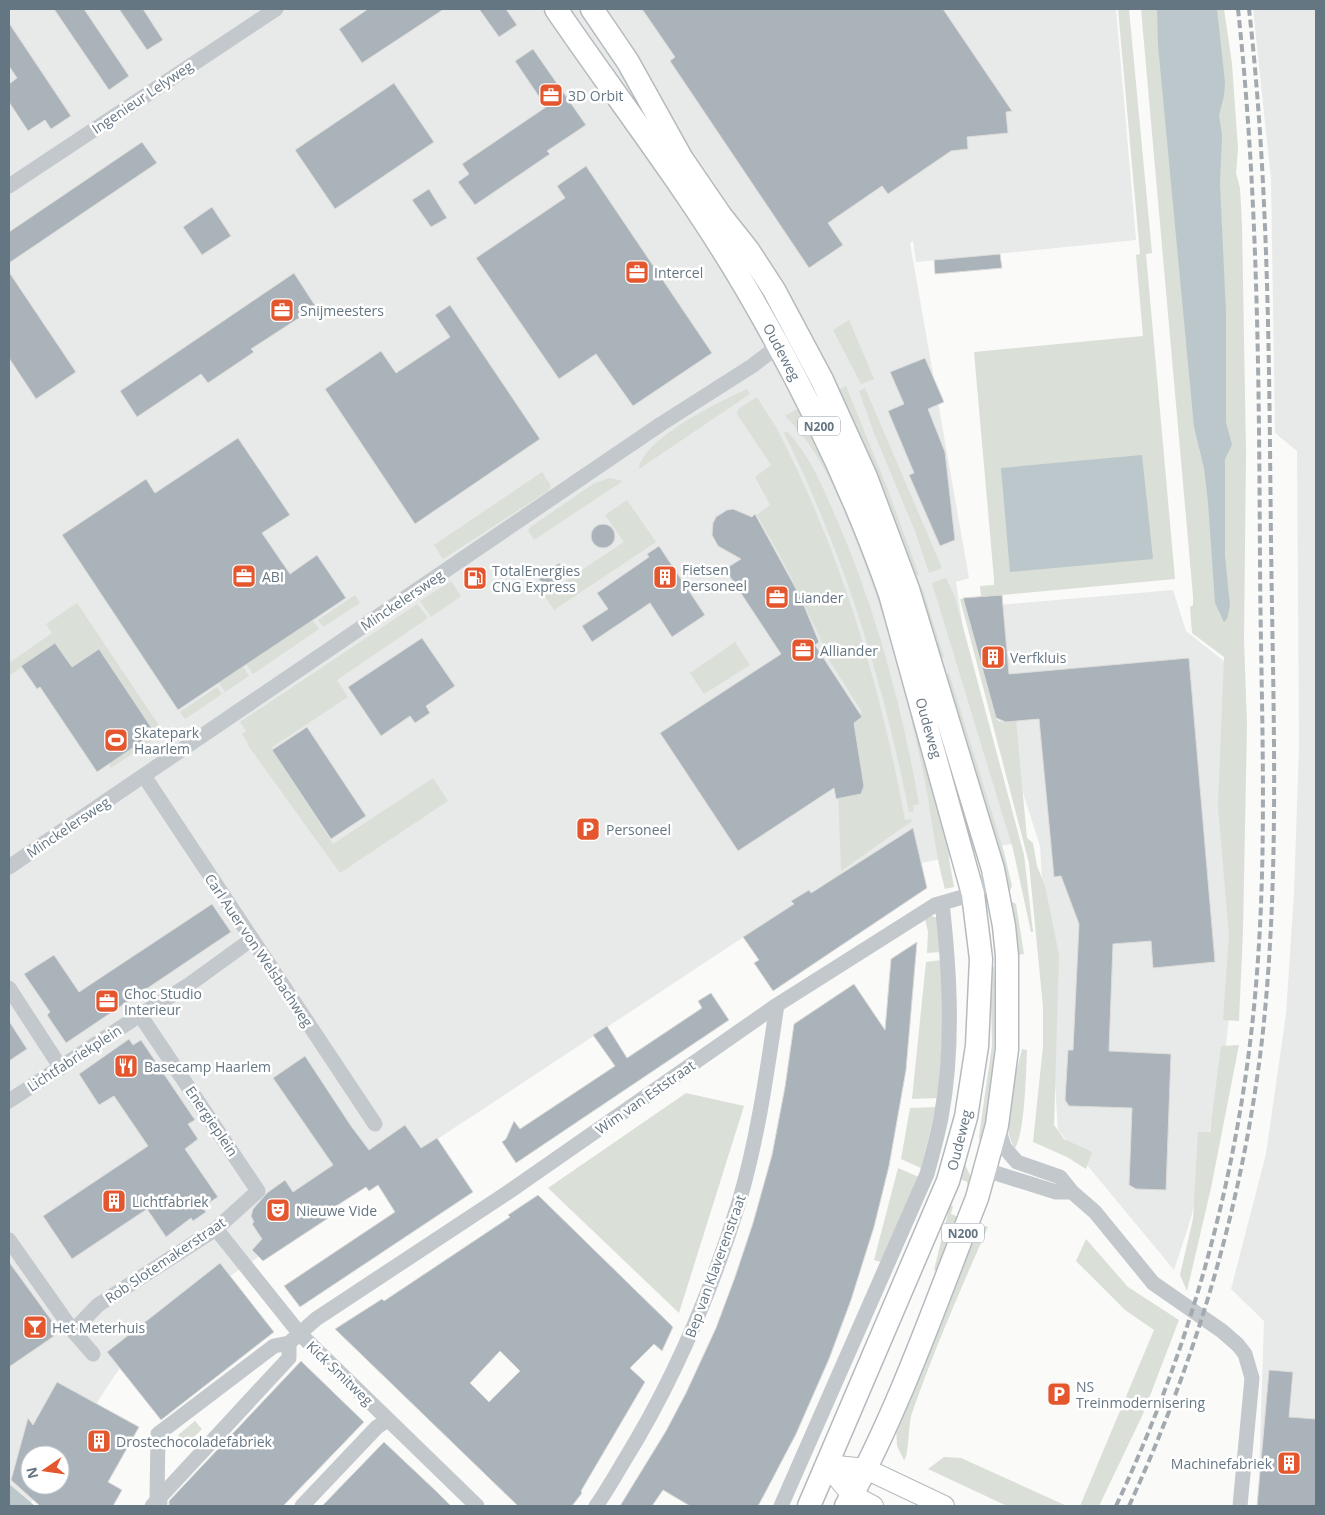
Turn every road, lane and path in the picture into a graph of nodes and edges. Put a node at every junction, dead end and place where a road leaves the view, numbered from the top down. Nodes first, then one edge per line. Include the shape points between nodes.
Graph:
1 (276, 9) edge
2 (556, 9) edge
3 (592, 9) edge
4 (9, 186) edge
5 (796, 332) junction
6 (779, 346) junction
7 (144, 776) junction
8 (9, 867) edge
9 (993, 870) junction
10 (973, 894) junction
11 (942, 903) junction
12 (252, 939) junction
13 (9, 988) edge
14 (777, 1005) junction
15 (140, 1015) junction
16 (61, 1068) junction
17 (972, 1080) junction
18 (9, 1101) edge
19 (375, 1124) dead end
20 (997, 1125) junction
21 (986, 1170) junction
22 (258, 1191) joint
23 (1072, 1192) junction
24 (216, 1229) junction
25 (9, 1240) edge
26 (73, 1331) junction
27 (294, 1339) junction
28 (93, 1354) dead end
29 (388, 1420) junction
30 (827, 1464) junction
31 (866, 1469) junction
32 (849, 1501) edge
33 (467, 1503) edge
34 (157, 1504) edge
35 (302, 1506) edge
36 (596, 1506) edge
37 (781, 1506) edge
38 (809, 1506) edge
39 (873, 1506) edge
40 (944, 1506) edge
41 (1240, 1506) edge

1 - 4 street, Ingenieur Lelyweg
2 - 6 main road, Oudeweg / N200 via 685,195 746,288
3 - 5 main road, Oudeweg / N200 via 628,62 682,159 761,269
5 - 6 street, Minckelersweg
5 - 9 main road, Oudeweg / N200 via 822,380 866,477 896,556
6 - 7 street, Minckelersweg
6 - 10 main road, Oudeweg / N200 via 854,503 890,594
7 - 8 street, Minckelersweg
7 - 12 street, Carl Auer von Welsbachweg
9 - 10 street via 986,884
9 - 20 main road, Oudeweg / N200 via 1007,956 1007,1049
10 - 11 street, Wim van Eststraat
10 - 17 main road, Oudeweg / N200 via 981,959
11 - 14 street, Wim van Eststraat
11 - 37 street, Oudeweg via 947,956 947,1062 941,1117 927,1174
12 - 15 street
12 - 19 street, Carl Auer von Welsbachweg
13 - 16 street
14 - 27 street, Wim van Eststraat via 507,1193 316,1319
14 - 36 street, Bep van Klaverenstraat via 762,1104 739,1201 704,1302 665,1389
15 - 16 street, Lichtfabriekplein
15 - 22 street, Energieplein
16 - 18 street, Lichtfabriekplein
17 - 21 main road via 982,1099 972,1159
17 - 30 main road, Oudeweg / N200 via 966,1117 948,1182
20 - 21 main road, Oudeweg / N200
20 - 23 street via 1004,1147 1017,1162 1060,1177
21 - 23 street via 1056,1192
21 - 31 main road, Oudeweg / N200 via 905,1383
22 - 24 street, Rob Slotemakerstraat
23 - 41 street via 1095,1212 1153,1283 1222,1331 1244,1354 1252,1378
24 - 26 street, Rob Slotemakerstraat via 98,1305
24 - 27 street, Kick Smitweg
25 - 26 street
26 - 28 street
27 - 29 street, Kick Smitweg
27 - 34 street via 289,1358
27 - 34 street via 274,1346 158,1434
29 - 33 street, Kick Smitweg
29 - 35 street via 377,1427
30 - 31 main road
30 - 32 main road
30 - 38 main road, Oudeweg / N200
31 - 32 main road, Oudeweg / N200
31 - 40 main road
32 - 39 main road

